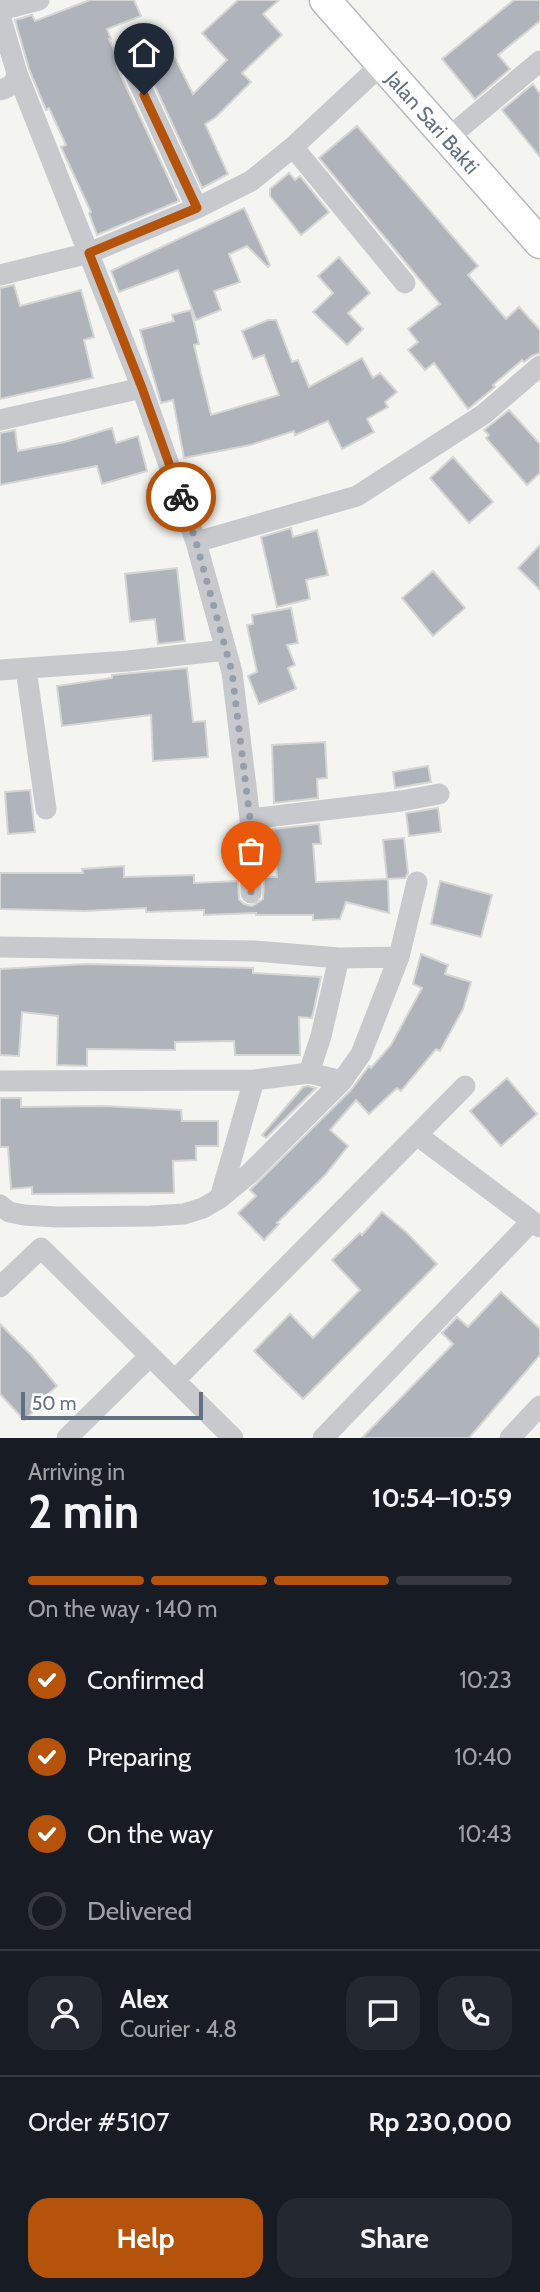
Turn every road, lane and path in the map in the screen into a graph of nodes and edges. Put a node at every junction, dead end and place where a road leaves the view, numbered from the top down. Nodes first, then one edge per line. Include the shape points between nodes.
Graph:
1 (39, 0) edge
2 (325, 0) edge
3 (0, 10) edge
4 (0, 16) edge
5 (130, 61) dead end
6 (540, 61) edge
7 (382, 64) junction
8 (17, 74) junction
9 (0, 90) edge
10 (448, 138) junction
11 (293, 147) junction
12 (197, 208) junction
13 (540, 243) edge
14 (89, 253) junction
15 (0, 275) edge
16 (405, 283) dead end
17 (540, 366) edge
18 (142, 388) junction
19 (0, 421) edge
20 (196, 542) junction
21 (226, 650) junction
22 (26, 669) junction
23 (0, 670) edge
24 (439, 794) dead end
25 (46, 809) dead end
26 (250, 819) junction
27 (417, 882) dead end
28 (251, 893) dead end
29 (0, 947) edge
30 (399, 957) junction
31 (339, 958) junction
32 (309, 1073) junction
33 (254, 1080) junction
34 (0, 1081) edge
35 (342, 1081) junction
36 (465, 1086) dead end
37 (417, 1135) junction
38 (220, 1198) junction
39 (0, 1205) edge
40 (57, 1217) junction
41 (0, 1222) edge
42 (536, 1224) edge
43 (0, 1287) edge
44 (150, 1356) junction
45 (175, 1380) junction
46 (540, 1406) edge
47 (67, 1438) edge
48 (233, 1438) edge
49 (323, 1438) edge
50 (510, 1438) edge

1 - 3 street
2 - 7 main road, Jalan Sari Bakti
4 - 8 street
5 - 12 street
6 - 10 street
7 - 10 main road, Jalan Sari Bakti
7 - 11 street
8 - 9 street via 12,85
8 - 14 street
10 - 13 main road, Jalan Sari Bakti
11 - 12 street via 251,181
11 - 16 street
12 - 14 street
14 - 15 street
14 - 18 street
17 - 20 street via 484,414 357,496
18 - 19 street
18 - 20 street
20 - 21 street
21 - 22 street
21 - 26 street
22 - 23 street
22 - 25 street
24 - 26 street
26 - 28 street
27 - 30 street
29 - 31 street via 255,951
30 - 31 street
30 - 35 street via 361,1054
31 - 32 street
32 - 33 street
32 - 35 street
33 - 34 street
33 - 38 street
35 - 38 street
36 - 37 street
37 - 42 street
37 - 45 street
38 - 40 street via 184,1214
39 - 40 street via 17,1213
40 - 41 street via 28,1225
42 - 49 street
43 - 44 street via 41,1248
44 - 45 street
44 - 47 street
45 - 48 street
46 - 50 street

